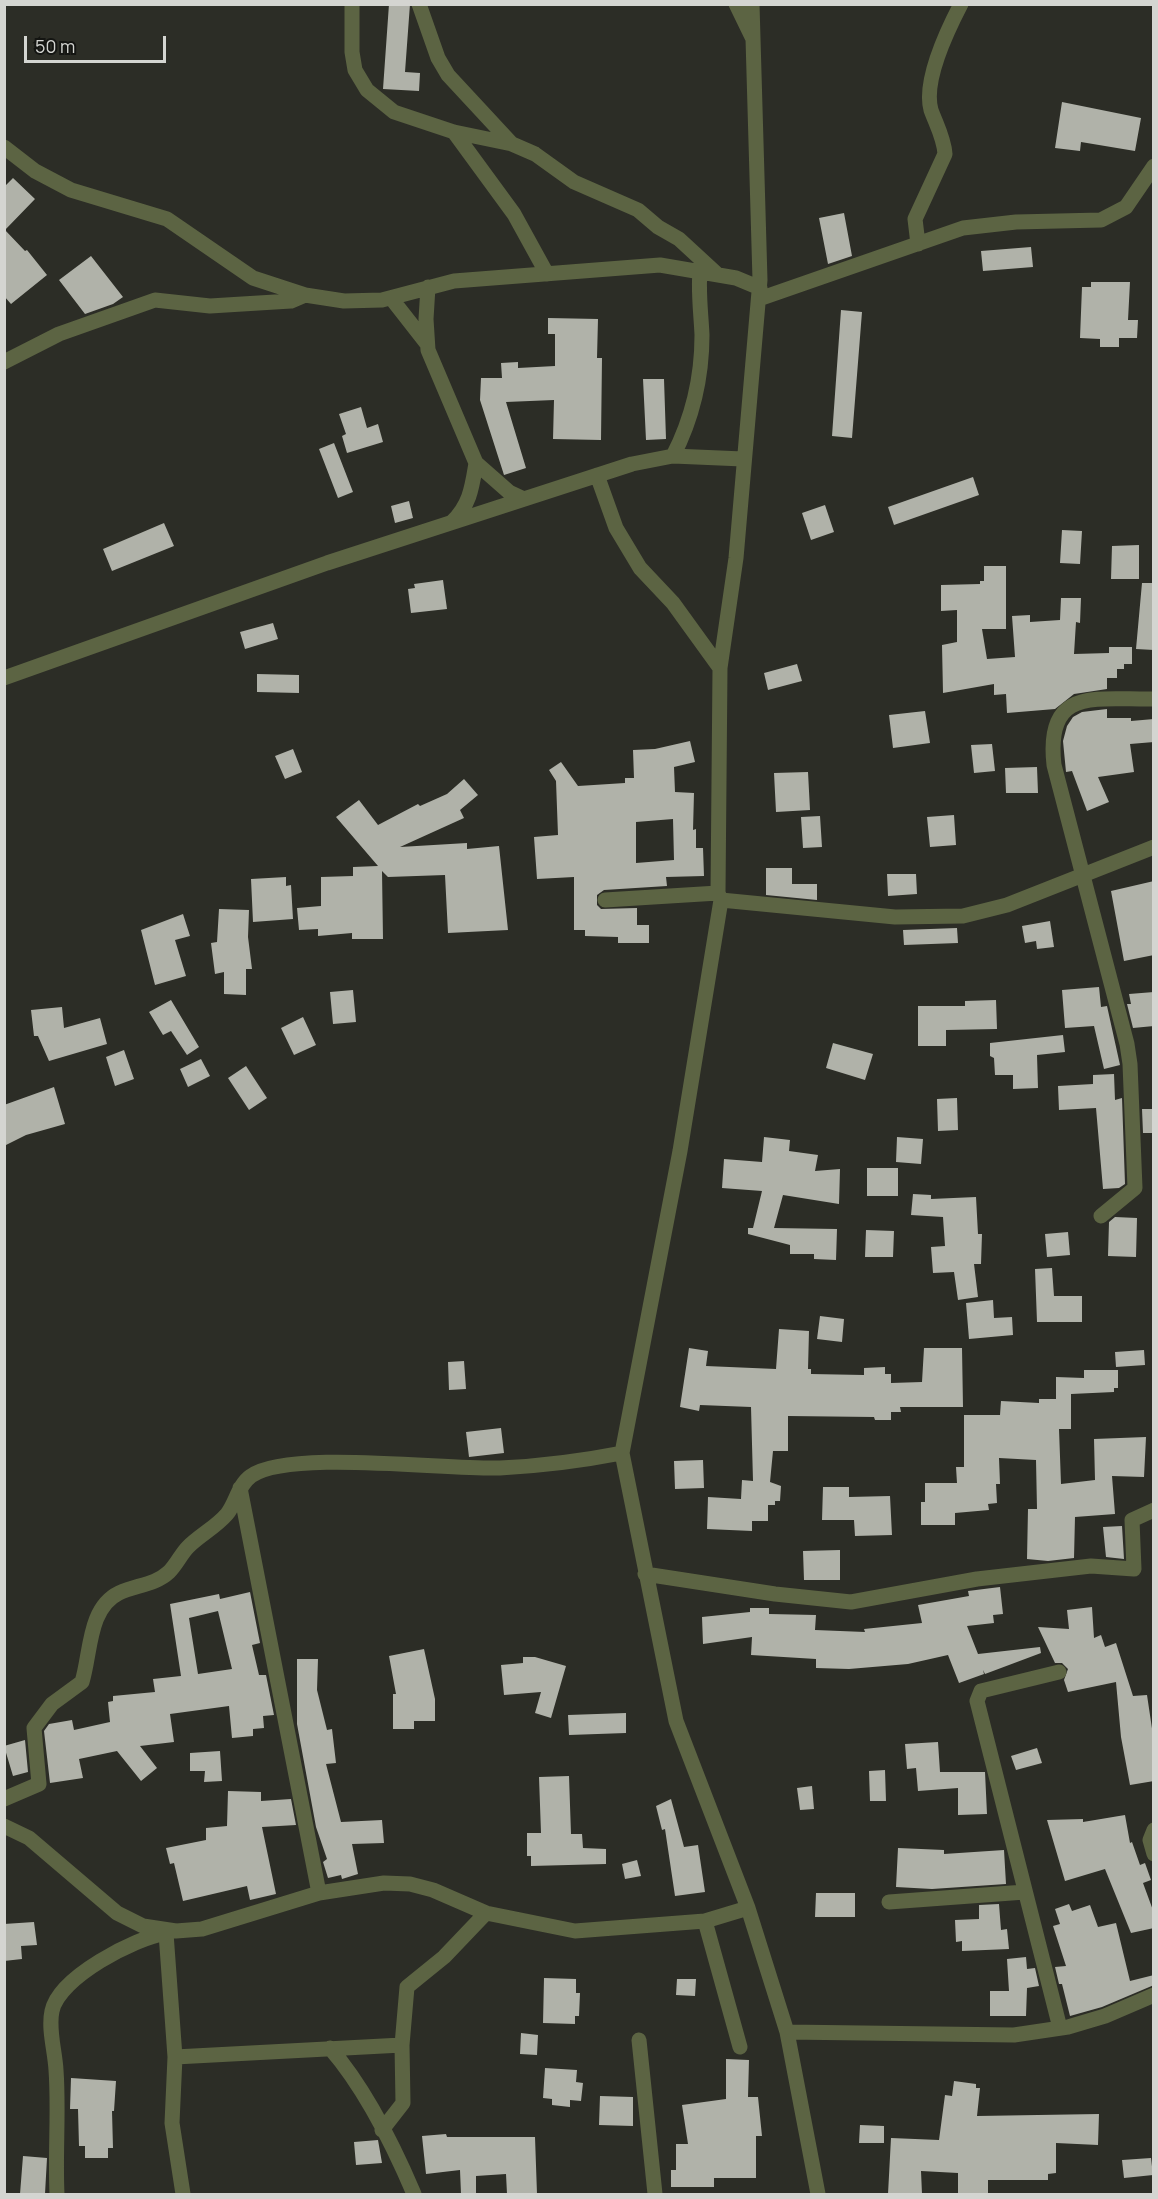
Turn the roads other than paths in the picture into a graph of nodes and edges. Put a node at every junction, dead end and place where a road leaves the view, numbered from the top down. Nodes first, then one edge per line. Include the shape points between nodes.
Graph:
1 (352, 4) edge
2 (419, 4) edge
3 (736, 4) edge
4 (752, 4) edge
5 (961, 4) edge
6 (755, 43) junction
7 (454, 132) junction
8 (512, 144) junction
9 (4, 147) edge
10 (1154, 166) edge
11 (918, 244) junction
12 (700, 270) junction
13 (547, 274) junction
14 (717, 274) junction
15 (428, 287) junction
16 (759, 293) junction
17 (305, 295) junction
18 (391, 298) junction
19 (427, 344) junction
20 (4, 362) edge
21 (673, 456) junction
22 (743, 459) junction
23 (476, 463) junction
24 (597, 475) junction
25 (524, 499) junction
26 (452, 522) junction
27 (720, 668) junction
28 (4, 678) edge
29 (1154, 699) edge
30 (1154, 847) edge
31 (1083, 875) junction
32 (719, 897) junction
33 (605, 900) dead end
34 (1101, 1216) dead end
35 (622, 1453) junction
36 (240, 1488) junction
37 (1154, 1510) edge
38 (645, 1574) junction
39 (1059, 1672) dead end
40 (4, 1799) edge
41 (4, 1826) edge
42 (1154, 1830) edge
43 (1154, 1854) edge
44 (1025, 1892) junction
45 (319, 1893) junction
46 (889, 1902) dead end
47 (748, 1908) junction
48 (486, 1913) junction
49 (705, 1921) junction
50 (171, 1932) junction
51 (1154, 1995) edge
52 (1060, 2028) junction
53 (787, 2032) junction
54 (639, 2040) dead end
55 (402, 2045) junction
56 (740, 2047) dead end
57 (330, 2048) junction
58 (175, 2057) junction
59 (382, 2130) junction
60 (57, 2194) edge
61 (183, 2194) edge
62 (414, 2194) edge
63 (655, 2194) edge
64 (818, 2194) edge

1 - 7 street via 355,70 367,90 394,112
2 - 8 street via 448,75
3 - 6 street
4 - 6 street
5 - 11 street via 938,56 930,91 945,154 915,219
6 - 16 street
7 - 8 street
7 - 13 street via 514,214
8 - 14 street via 535,154 587,189 638,210 679,239
9 - 17 street via 35,171 71,190 167,219 253,278
10 - 11 street via 1126,207 1101,219 988,224 963,228
11 - 16 street via 863,265
12 - 13 street via 660,265
12 - 14 street
12 - 21 street via 702,334 698,386 689,424
13 - 15 street via 454,281
14 - 16 street
15 - 18 street
15 - 19 street
16 - 22 street
17 - 18 street via 344,301
17 - 20 street via 291,300 210,306 155,300 59,334
18 - 19 street
19 - 23 street
21 - 22 street
21 - 24 street
22 - 27 street via 736,558
23 - 25 street via 509,492
23 - 26 street via 470,496
24 - 25 street
24 - 27 street via 616,528 640,568 673,603
25 - 26 street
26 - 28 street
27 - 32 street
29 - 31 street via 1070,704 1053,732 1054,765
30 - 31 street
31 - 32 street via 1007,905 963,916 895,917
31 - 34 street via 1130,1064 1135,1188
32 - 33 street
32 - 35 street via 680,1151
35 - 36 street via 570,1463 497,1468 292,1465 260,1472
35 - 38 street
36 - 40 street via 224,1517 188,1547 169,1572 156,1581 120,1593 103,1605 82,1682 52,1704 34,1728 39,1784
36 - 45 street
37 - 38 street via 1132,1520 1134,1569 1091,1566 977,1579 851,1602
38 - 47 street via 676,1721
39 - 44 street via 981,1691 978,1695 979,1714
41 - 50 street via 29,1838 117,1913 142,1926
42 - 43 street via 1150,1840
44 - 46 street
44 - 52 street
45 - 48 street via 384,1883 410,1884
45 - 50 street via 202,1929
47 - 49 street
47 - 53 street
48 - 49 street via 575,1931
48 - 55 street via 444,1957 407,1987
49 - 56 street
50 - 58 street
50 - 60 street via 118,1949 69,1985 56,2001 51,2025 56,2072
51 - 52 street via 1105,2016
52 - 53 street via 1014,2035
53 - 64 street
54 - 63 street
55 - 57 street
55 - 59 street via 403,2103
57 - 58 street
57 - 59 street via 346,2067
58 - 61 street via 172,2123
59 - 62 street

